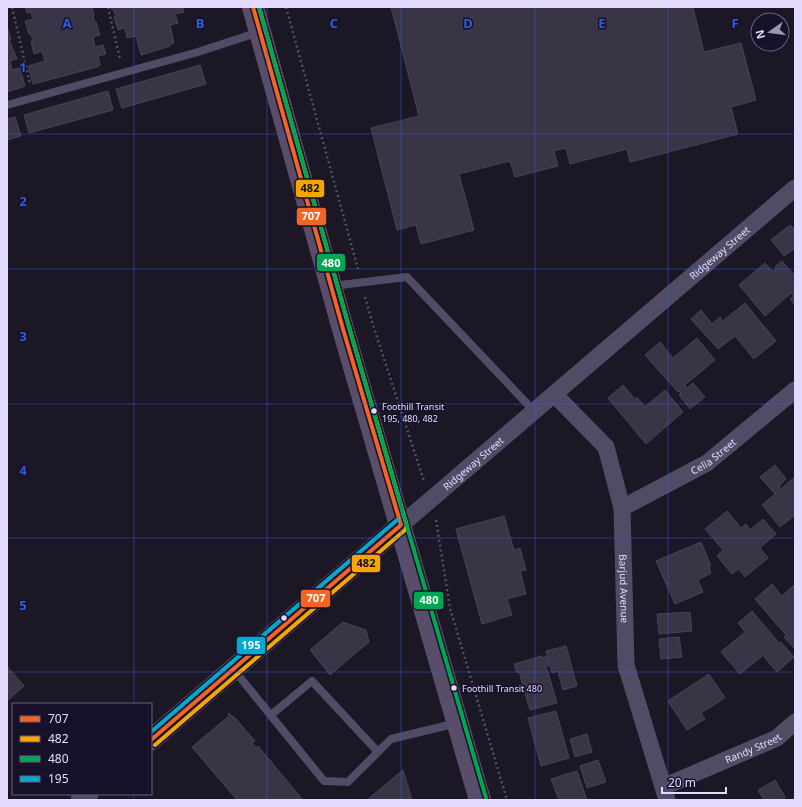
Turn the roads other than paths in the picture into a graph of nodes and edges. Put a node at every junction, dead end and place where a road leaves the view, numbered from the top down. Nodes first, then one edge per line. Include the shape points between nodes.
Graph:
1 (253, 7) edge
2 (260, 32) junction
3 (7, 105) edge
4 (795, 188) edge
5 (331, 287) junction
6 (795, 390) edge
7 (554, 394) junction
8 (534, 411) junction
9 (622, 508) junction
10 (400, 525) junction
11 (233, 669) junction
12 (271, 715) junction
13 (458, 722) junction
14 (795, 722) edge
15 (152, 739) edge
16 (378, 752) junction
17 (665, 793) edge
18 (480, 800) edge

1 - 2 main road
2 - 3 lane via 198,52
2 - 5 main road
4 - 7 street, Ridgeway Street
5 - 8 lane via 407,278
5 - 10 main road
6 - 9 street, Celia Street via 707,464
7 - 8 street, Ridgeway Street
7 - 9 street, Barjud Avenue via 606,447
8 - 10 street, Ridgeway Street
9 - 17 street, Barjud Avenue via 626,665
10 - 11 street, Ridgeway Street
10 - 13 main road
11 - 12 lane
11 - 15 street, Ridgeway Street
12 - 16 lane via 312,681
12 - 16 lane via 324,781 348,782
13 - 16 lane via 391,739
13 - 18 main road
14 - 17 street, Randy Street via 777,738

